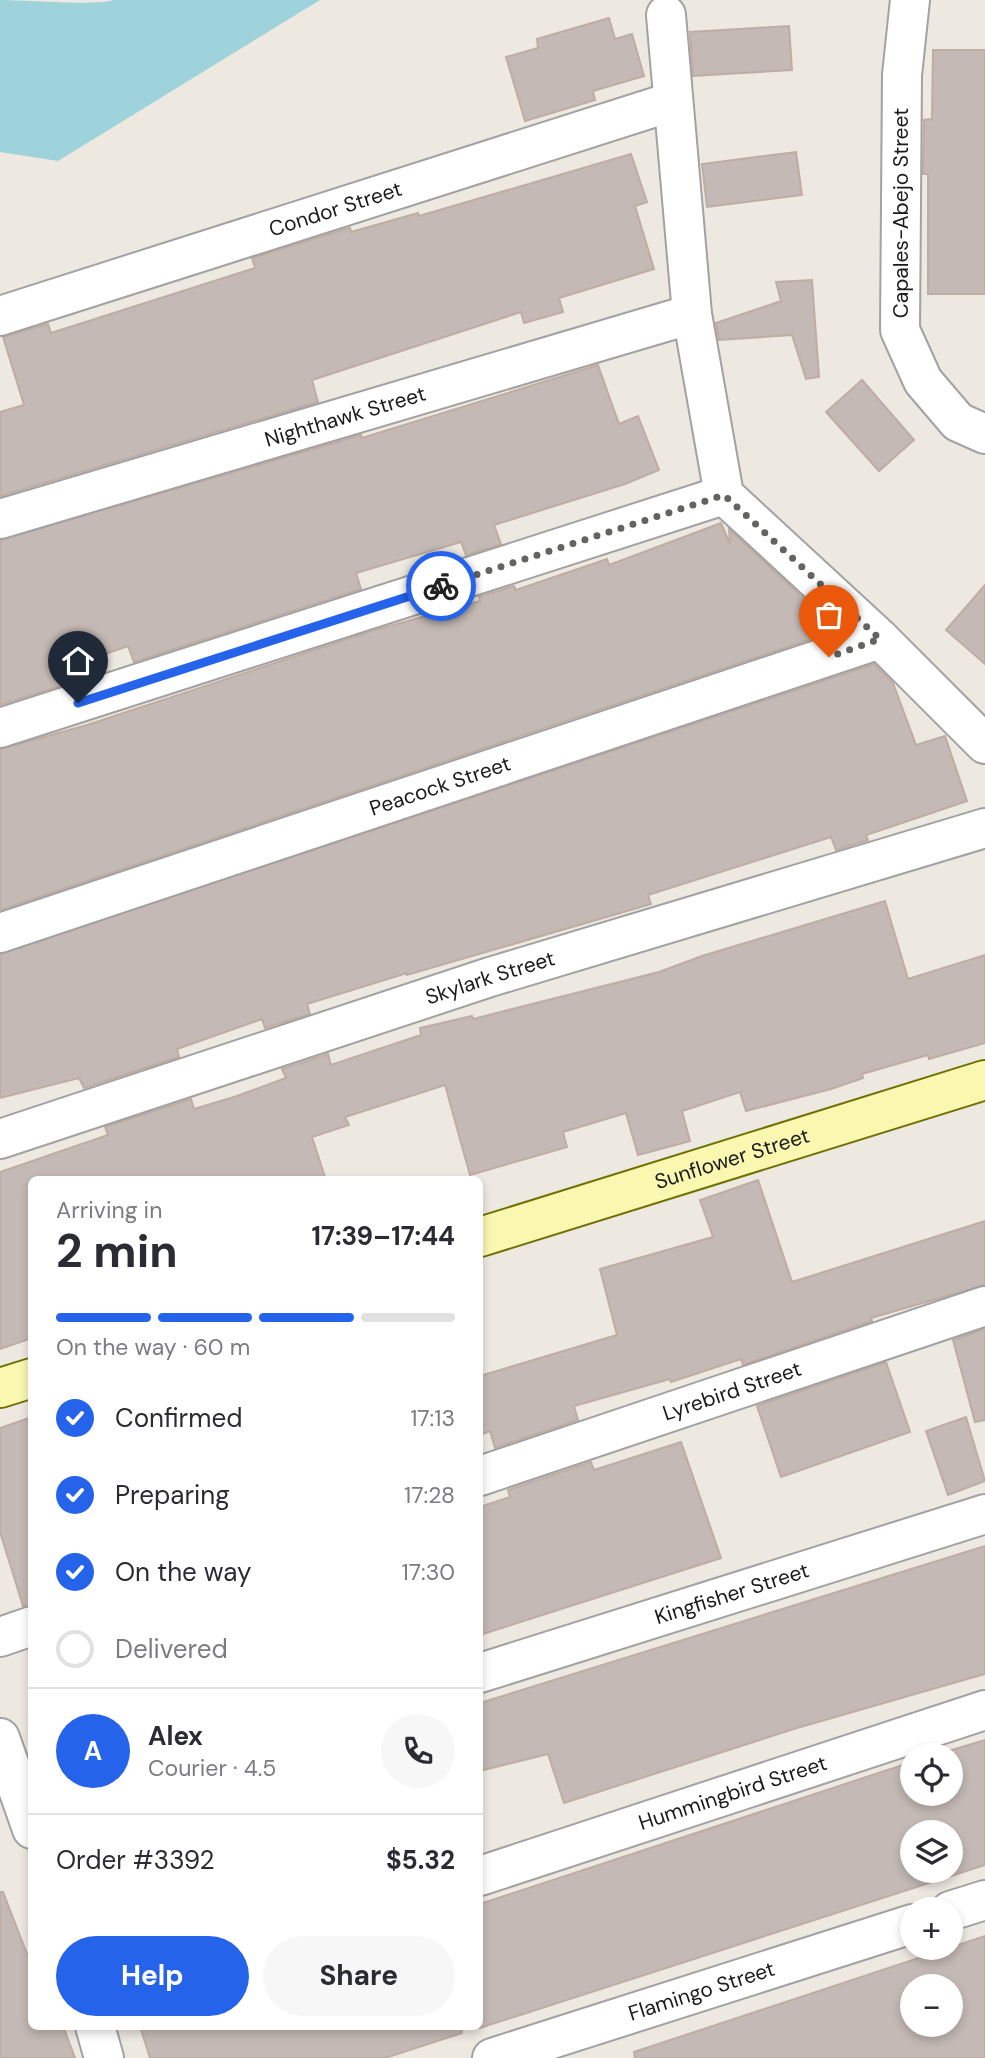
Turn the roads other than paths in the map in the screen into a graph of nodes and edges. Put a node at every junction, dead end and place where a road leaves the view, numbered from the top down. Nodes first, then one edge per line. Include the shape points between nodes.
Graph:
1 (910, 0) edge
2 (666, 15) dead end
3 (671, 102) junction
4 (692, 314) junction
5 (0, 316) edge
6 (985, 434) edge
7 (724, 495) junction
8 (0, 519) edge
9 (880, 639) junction
10 (0, 728) edge
11 (985, 744) edge
12 (985, 828) edge
13 (0, 933) edge
14 (985, 1080) edge
15 (0, 1139) edge
16 (483, 1236) edge
17 (985, 1306) edge
18 (28, 1379) edge
19 (0, 1388) edge
20 (483, 1475) edge
21 (985, 1514) edge
22 (28, 1627) edge
23 (0, 1637) edge
24 (483, 1672) edge
25 (985, 1710) edge
26 (0, 1738) edge
27 (28, 1817) edge
28 (483, 1875) edge
29 (985, 1900) edge
30 (963, 1907) edge
31 (900, 1928) edge
32 (96, 2030) edge
33 (104, 2058) edge
34 (492, 2058) edge

1 - 6 street, Capales-Abejo Street via 902,75 901,330 923,382 958,422
2 - 3 street
3 - 4 street
3 - 5 street, Condor Street
4 - 7 street
4 - 8 street, Nighthawk Street
7 - 9 street
7 - 10 street
9 - 11 street
9 - 13 street, Peacock Street
12 - 15 street, Skylark Street via 491,977
14 - 16 main road, Sunflower Street
17 - 20 street, Lyrebird Street
18 - 19 main road
21 - 24 street, Kingfisher Street
22 - 23 street
25 - 28 street, Hummingbird Street
26 - 27 street
29 - 30 street
31 - 34 street, Flamingo Street
32 - 33 street

